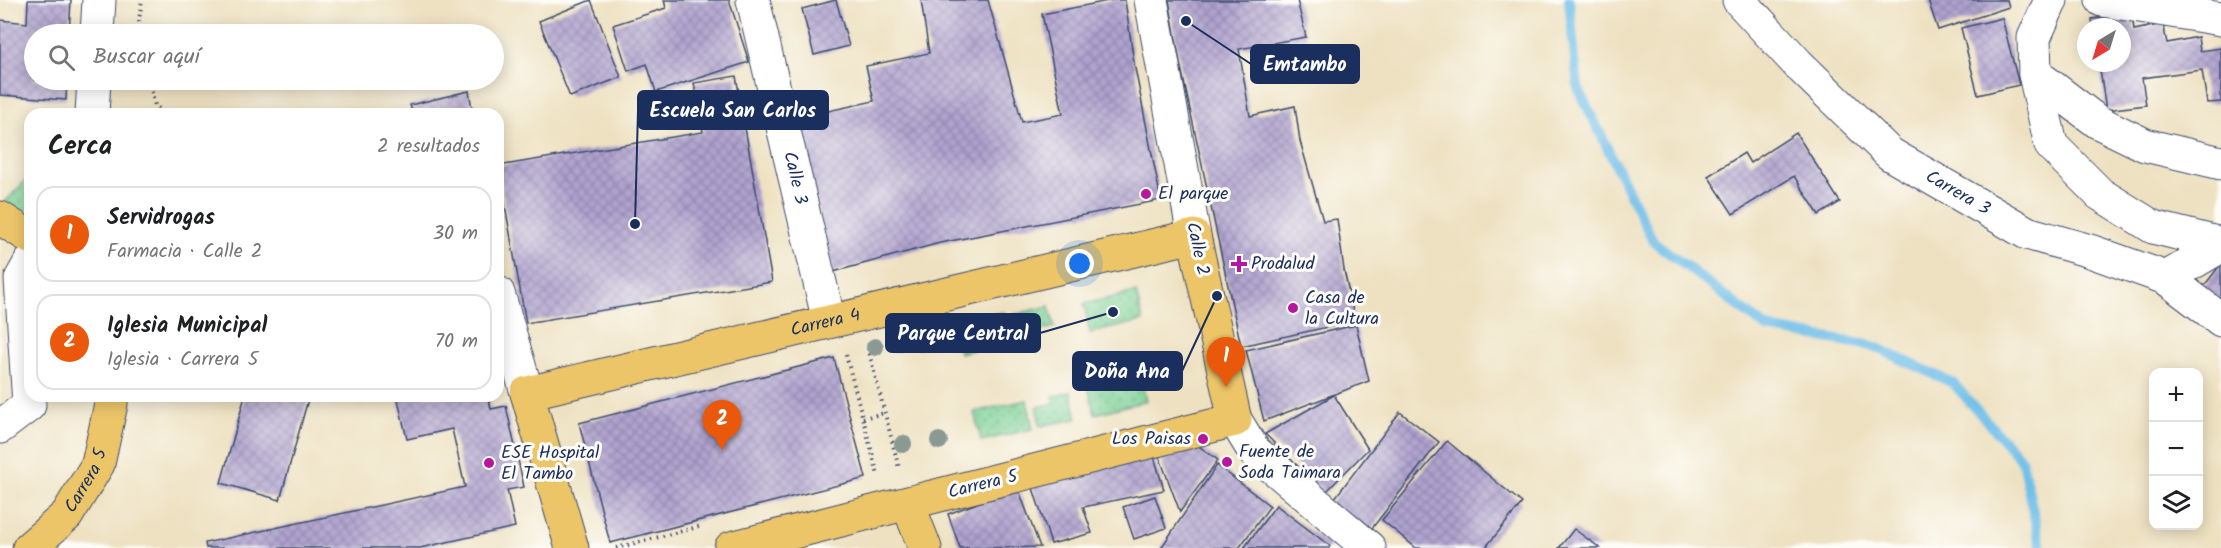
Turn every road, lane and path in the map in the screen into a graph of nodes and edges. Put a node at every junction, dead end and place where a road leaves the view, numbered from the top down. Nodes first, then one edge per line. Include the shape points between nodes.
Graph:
1 (99, 0) edge
2 (142, 0) edge
3 (753, 0) edge
4 (1151, 0) edge
5 (1739, 0) edge
6 (2051, 0) edge
7 (2102, 0) edge
8 (2221, 19) edge
9 (97, 24) edge
10 (140, 24) edge
11 (2036, 74) junction
12 (93, 90) edge
13 (151, 90) edge
14 (92, 108) edge
15 (158, 108) edge
16 (2221, 162) edge
17 (0, 218) edge
18 (24, 233) edge
19 (1194, 236) junction
20 (2221, 245) edge
21 (17, 274) edge
22 (2166, 278) junction
23 (504, 314) edge
24 (2221, 320) edge
25 (844, 327) junction
26 (24, 350) edge
27 (527, 393) junction
28 (29, 402) edge
29 (111, 402) edge
30 (885, 412) junction
31 (863, 418) junction
32 (1235, 420) junction
33 (0, 428) edge
34 (879, 480) dead end
35 (908, 504) junction
36 (708, 524) dead end
37 (29, 548) edge
38 (572, 548) edge
39 (616, 548) edge
40 (731, 548) edge
41 (925, 548) edge
42 (1369, 548) edge

1 - 9 street
2 - 10 path
3 - 25 street, Calle 3
4 - 19 street, Calle 2
5 - 22 street, Carrera 3 via 1890,154 2027,233
6 - 11 street via 2034,38
7 - 8 street
11 - 16 street via 2097,122 2135,141
11 - 20 street via 2051,145 2100,194 2153,227
12 - 14 street
13 - 15 path
17 - 18 main road
19 - 25 main road, Carrera 4
19 - 32 main road, Calle 2
20 - 22 street
21 - 26 street
22 - 24 street, Carrera 3
23 - 27 street
25 - 27 main road, Carrera 4
25 - 30 path
25 - 31 path
27 - 38 main road
28 - 33 street
29 - 37 main road, Carrera 5 via 98,464 67,515
30 - 31 path
30 - 35 path
31 - 34 path
32 - 35 main road, Carrera 5
32 - 42 street, Calle 2 via 1254,451
35 - 40 main road, Carrera 5
35 - 41 main road
36 - 39 path

